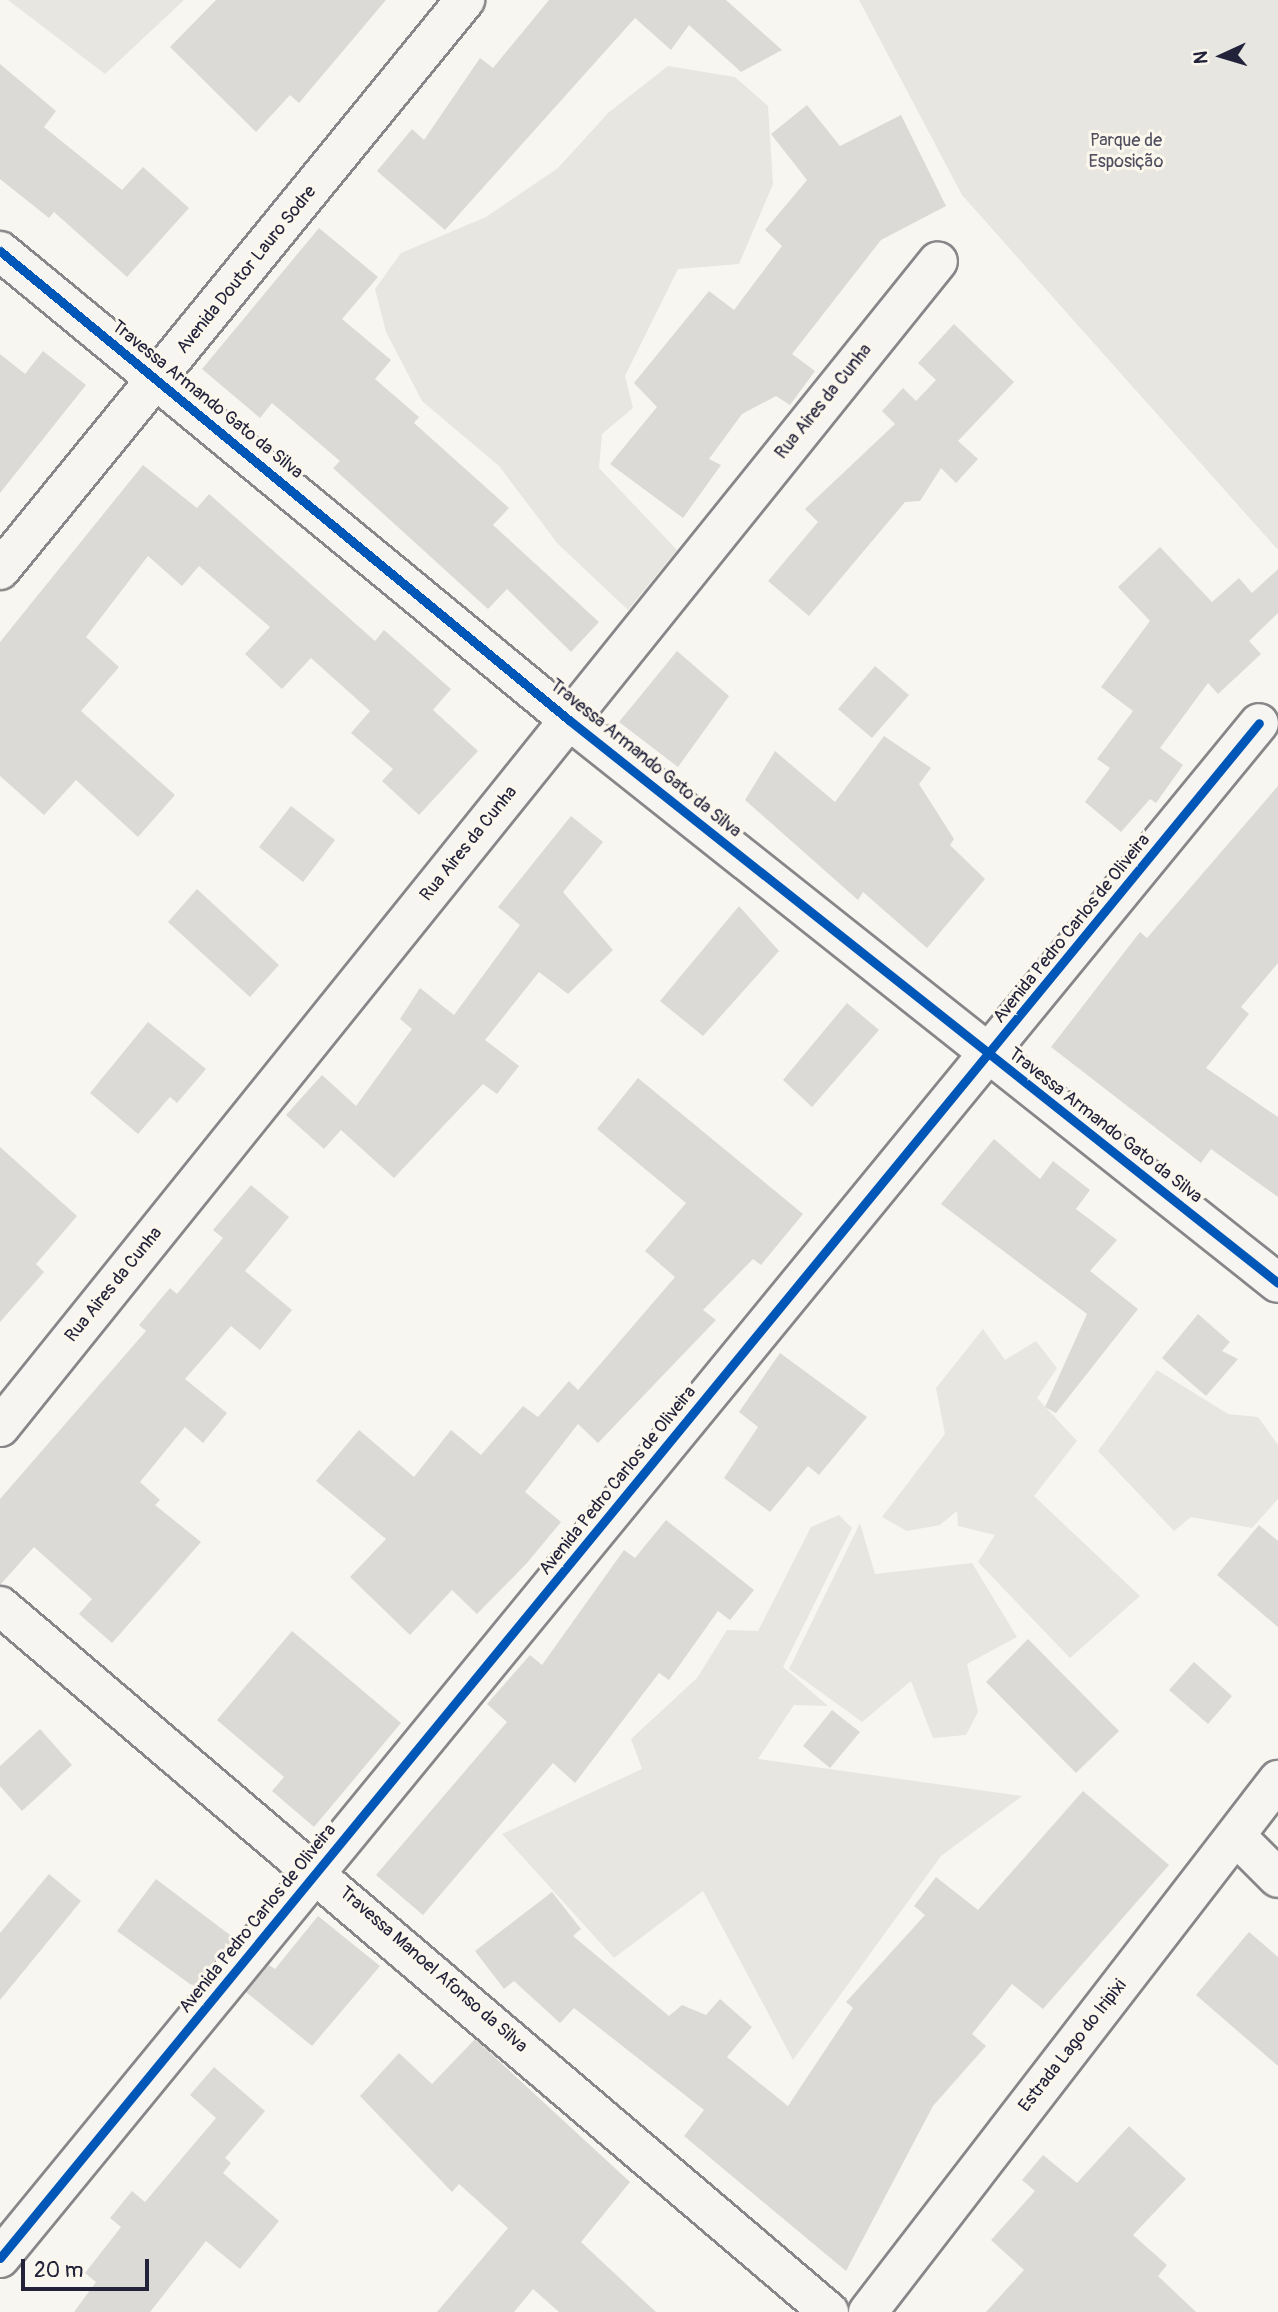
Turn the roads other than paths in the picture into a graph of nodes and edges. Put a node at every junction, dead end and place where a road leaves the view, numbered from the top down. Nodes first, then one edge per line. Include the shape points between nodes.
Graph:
1 (465, 0) edge
2 (0, 251) edge
3 (938, 261) dead end
4 (159, 380) junction
5 (0, 570) edge
6 (569, 720) junction
7 (1259, 723) dead end
8 (990, 1055) junction
9 (1278, 1283) edge
10 (0, 1427) edge
11 (0, 1606) edge
12 (1278, 1780) edge
13 (1236, 1836) junction
14 (318, 1871) junction
15 (1278, 1878) edge
16 (0, 2258) edge
17 (829, 2312) edge
18 (868, 2312) edge

1 - 4 street, Avenida Doutor Lauro Sodre
2 - 4 street, Travessa Armando Gato da Silva
3 - 6 street, Rua Aires da Cunha
4 - 5 street, Avenida Doutor Lauro Sodre
4 - 6 street, Travessa Armando Gato da Silva
6 - 8 street, Travessa Armando Gato da Silva
6 - 10 street, Rua Aires da Cunha
7 - 8 street, Avenida Pedro Carlos de Oliveira
8 - 9 street, Travessa Armando Gato da Silva
8 - 14 street, Avenida Pedro Carlos de Oliveira
11 - 14 street, Travessa Manoel Afonso da Silva
12 - 13 street, Estrada Lago do Iripixi
13 - 15 street
13 - 18 street, Estrada Lago do Iripixi
14 - 16 street, Avenida Pedro Carlos de Oliveira
14 - 17 street, Travessa Manoel Afonso da Silva

